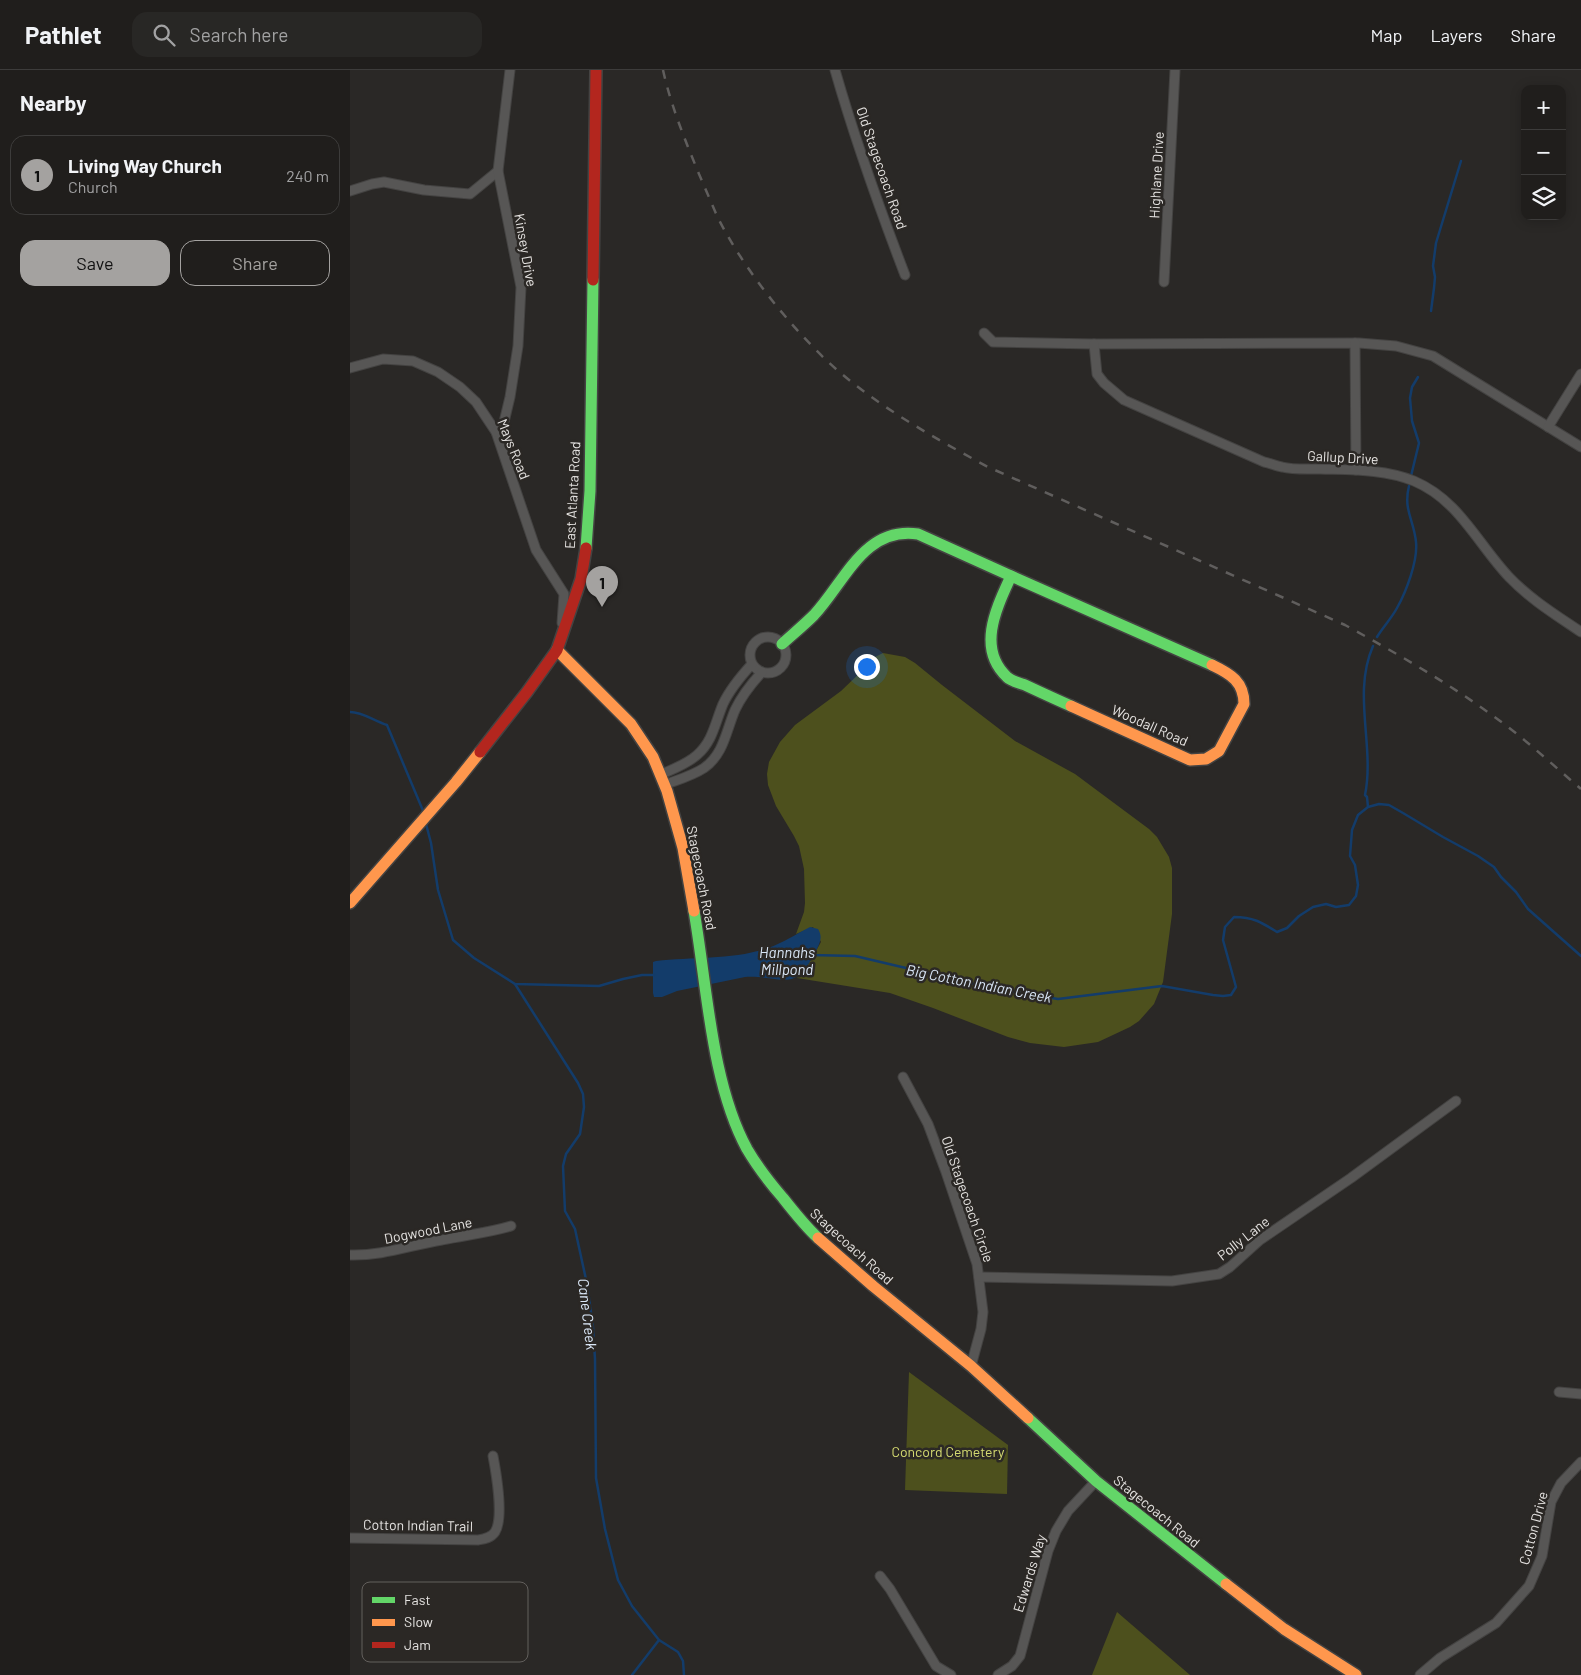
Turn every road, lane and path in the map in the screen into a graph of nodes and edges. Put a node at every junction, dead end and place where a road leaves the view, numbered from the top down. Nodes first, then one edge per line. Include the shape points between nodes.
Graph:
1 (510, 70) edge
2 (596, 70) edge
3 (835, 70) edge
4 (1175, 70) edge
5 (498, 171) junction
6 (350, 191) edge
7 (905, 275) dead end
8 (1164, 282) dead end
9 (984, 332) dead end
10 (1355, 343) junction
11 (1094, 344) junction
12 (350, 368) edge
13 (1581, 374) edge
14 (1548, 427) junction
15 (496, 432) junction
16 (1581, 448) edge
17 (1356, 470) junction
18 (1011, 576) junction
19 (1581, 632) edge
20 (782, 644) junction
21 (557, 650) junction
22 (752, 664) junction
23 (762, 672) junction
24 (662, 780) junction
25 (350, 903) edge
26 (903, 1077) dead end
27 (1456, 1101) dead end
28 (511, 1226) dead end
29 (350, 1255) edge
30 (980, 1278) junction
31 (971, 1366) junction
32 (1559, 1392) dead end
33 (1581, 1394) edge
34 (493, 1456) dead end
35 (1581, 1462) edge
36 (1096, 1481) junction
37 (350, 1538) edge
38 (880, 1576) dead end
39 (951, 1675) edge
40 (998, 1675) edge
41 (1356, 1675) edge
42 (1420, 1675) edge

1 - 5 street, Kinsey Drive
2 - 21 street, East Atlanta Road via 587,539 580,579
3 - 7 street, Old Stagecoach Road via 855,137
4 - 8 street, Highlane Drive
5 - 6 street via 470,194 384,182
5 - 15 street, Kinsey Drive via 521,287 513,380 504,422
9 - 11 street via 993,342
10 - 11 street
10 - 14 street via 1396,346 1433,356
10 - 17 street
11 - 17 street, Gallup Drive via 1097,374 1124,400 1264,462 1282,467
12 - 15 street, Mays Road via 383,359 413,360 460,388 476,402
13 - 14 street
14 - 16 street
15 - 21 street, Mays Road via 536,550 564,594
17 - 19 street, Gallup Drive via 1414,481 1443,499 1464,518 1508,576 1530,597
18 - 18 street, Woodall Road via 1234,678 1244,692 1244,704 1219,751 1206,759 1190,760 1008,678 993,654 990,630
18 - 20 street, Woodall Road via 918,534 889,535 869,546 814,615
20 - 22 street via 770,638 758,641 750,651
20 - 23 street via 786,653 784,665 776,672
21 - 24 street, Stagecoach Road via 631,724 653,757
21 - 25 street, East Atlanta Road via 456,782
22 - 23 street
22 - 24 street via 729,692 713,736 706,746
23 - 24 street via 742,697 713,759 692,774
24 - 31 street, Stagecoach Road via 683,848 715,1048 732,1113 747,1148 806,1227
26 - 30 street, Old Stagecoach Circle via 928,1124
27 - 30 street, Polly Lane via 1260,1240 1219,1274 1172,1281
28 - 29 street, Dogwood Lane via 387,1252
30 - 31 street, Old Stagecoach Circle via 983,1312
31 - 36 street, Stagecoach Road
32 - 33 street
34 - 37 street, Cotton Indian Trail via 498,1492 498,1525 494,1534 478,1540
35 - 42 street, Cotton Drive via 1561,1483 1551,1502 1542,1556 1529,1586 1496,1623 1440,1658
36 - 40 street, Edwards Way via 1068,1511 1056,1531 1020,1656
36 - 41 street, Stagecoach Road via 1284,1629
38 - 39 street via 936,1666

